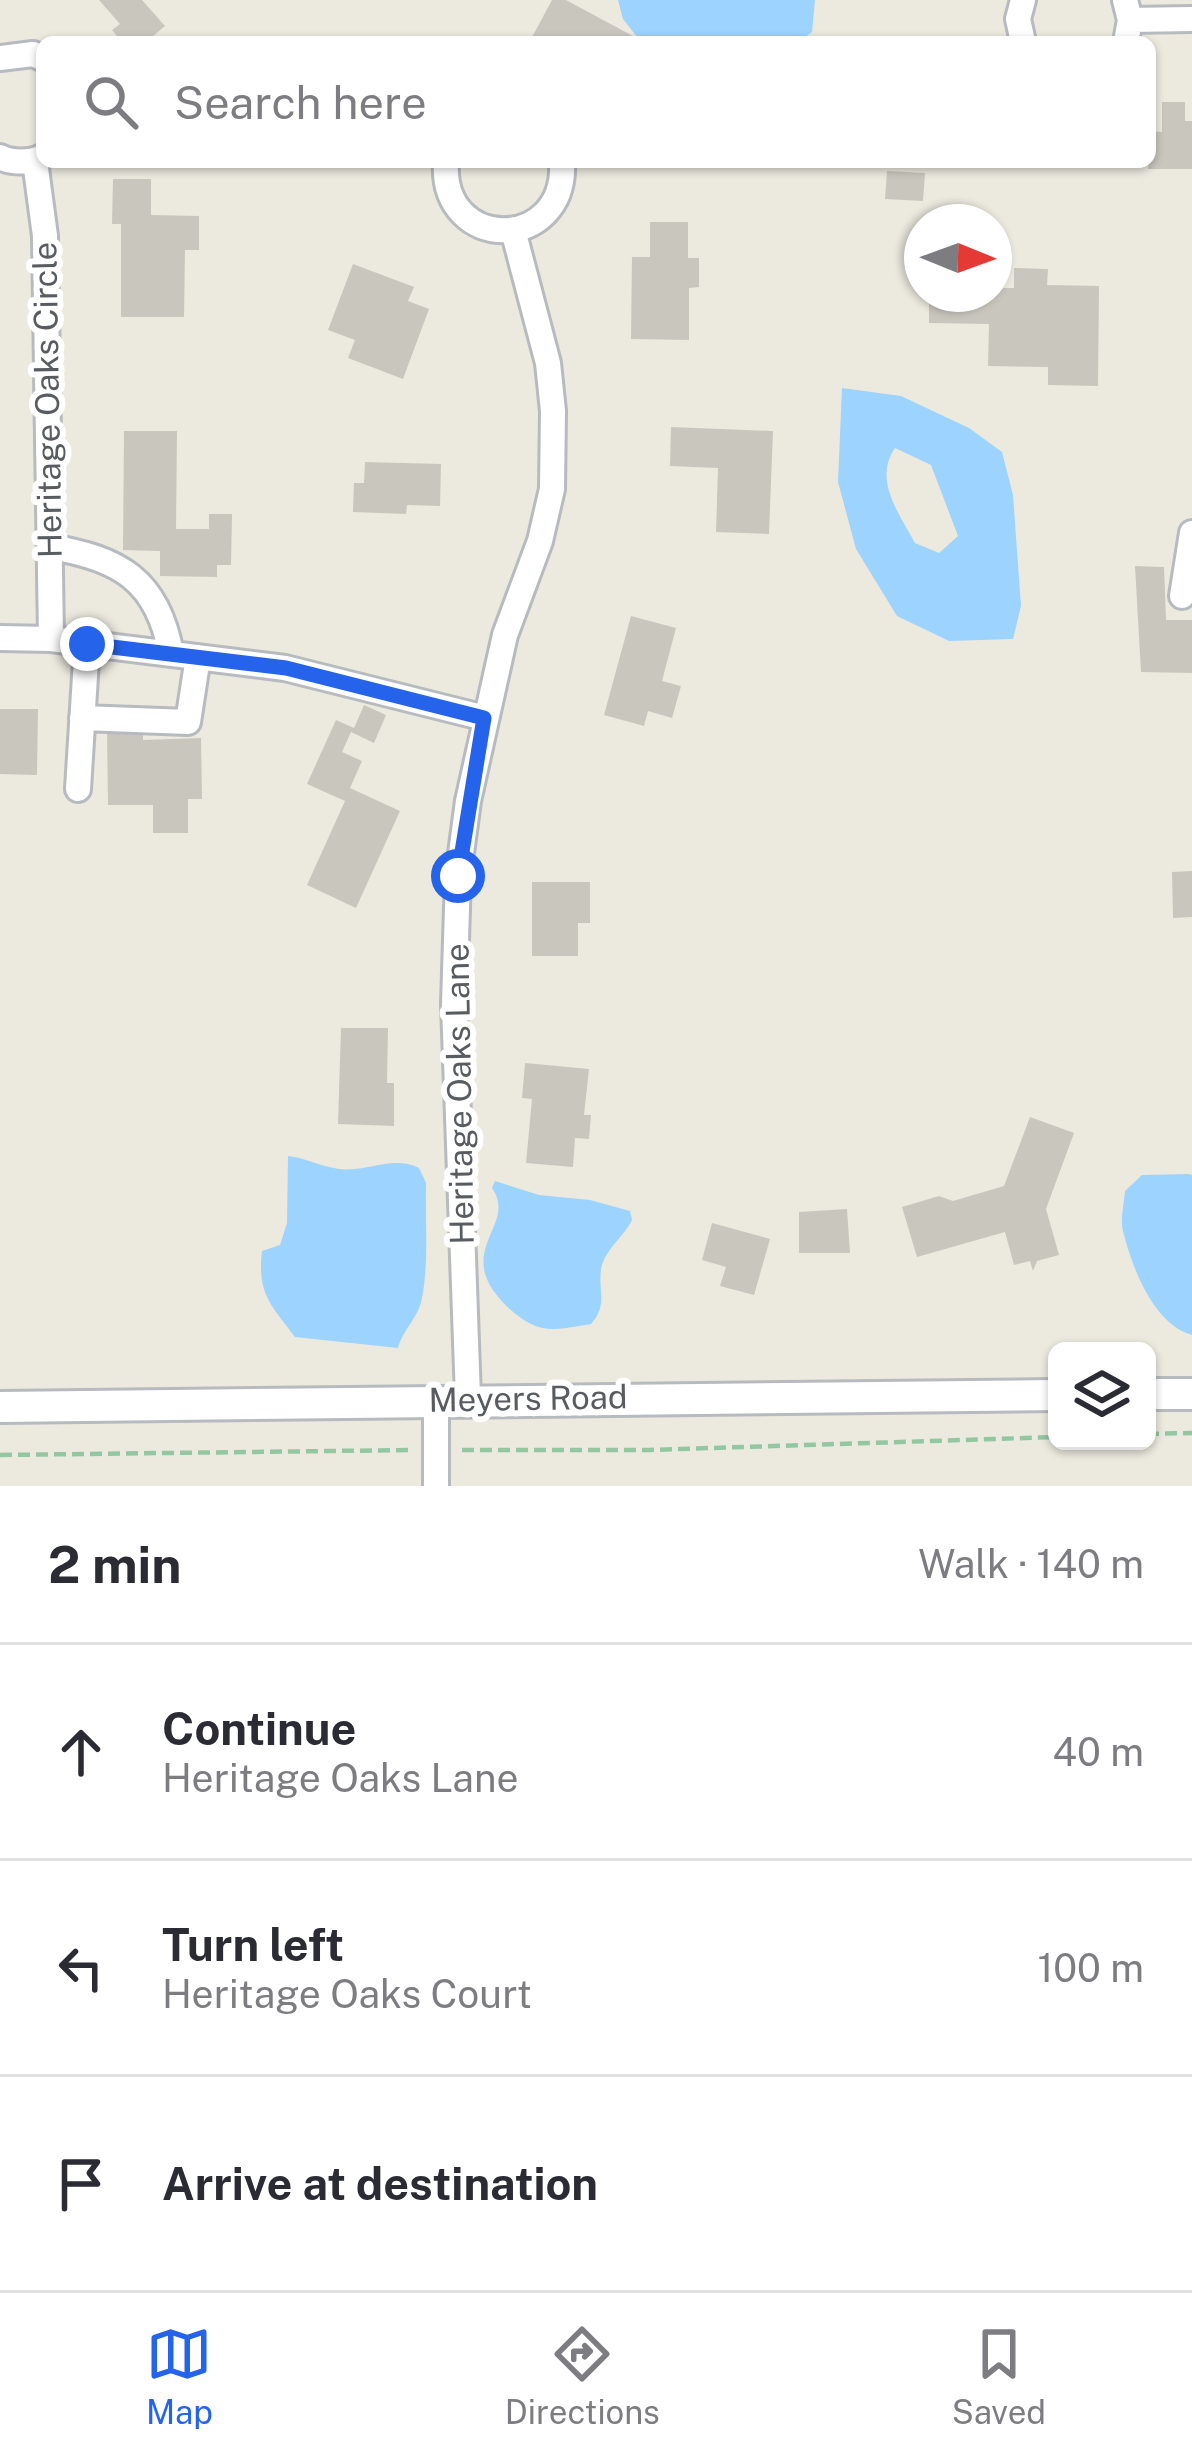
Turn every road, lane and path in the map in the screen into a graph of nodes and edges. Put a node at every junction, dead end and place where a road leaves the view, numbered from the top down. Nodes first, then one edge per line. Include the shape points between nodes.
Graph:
1 (1023, 0) edge
2 (1192, 19) edge
3 (1127, 21) edge
4 (1022, 36) edge
5 (36, 55) edge
6 (0, 58) edge
7 (0, 157) edge
8 (36, 159) edge
9 (40, 168) edge
10 (446, 168) edge
11 (562, 168) edge
12 (513, 230) junction
13 (1192, 533) edge
14 (50, 547) junction
15 (1182, 596) dead end
16 (0, 638) edge
17 (51, 639) junction
18 (87, 644) junction
19 (171, 654) junction
20 (198, 657) junction
21 (82, 718) junction
22 (484, 718) junction
23 (78, 789) dead end
24 (1048, 1394) edge
25 (1156, 1394) edge
26 (1192, 1394) edge
27 (468, 1398) junction
28 (436, 1399) junction
29 (0, 1407) edge
30 (1192, 1433) edge
31 (1156, 1434) edge
32 (1048, 1437) edge
33 (435, 1450) junction
34 (0, 1455) edge
35 (436, 1486) edge

1 - 4 street
2 - 3 street
5 - 6 street
7 - 8 street
9 - 14 street, Heritage Oaks Circle
10 - 12 street via 462,213 488,229
11 - 12 street via 550,208
12 - 22 street, Heritage Oaks Lane via 548,363 553,489
13 - 15 street
14 - 17 street, Heritage Oaks Circle
14 - 19 street via 127,571 153,600
16 - 17 street
17 - 18 street
18 - 19 street
18 - 21 street
19 - 20 street
20 - 21 street via 188,722
20 - 22 street via 286,668
21 - 23 street
22 - 27 street, Heritage Oaks Lane via 454,951
24 - 27 street, Meyers Road
25 - 26 street
27 - 28 street, Meyers Road
28 - 29 street, Meyers Road
28 - 33 street
30 - 31 path
32 - 33 path
33 - 34 path
33 - 35 street

